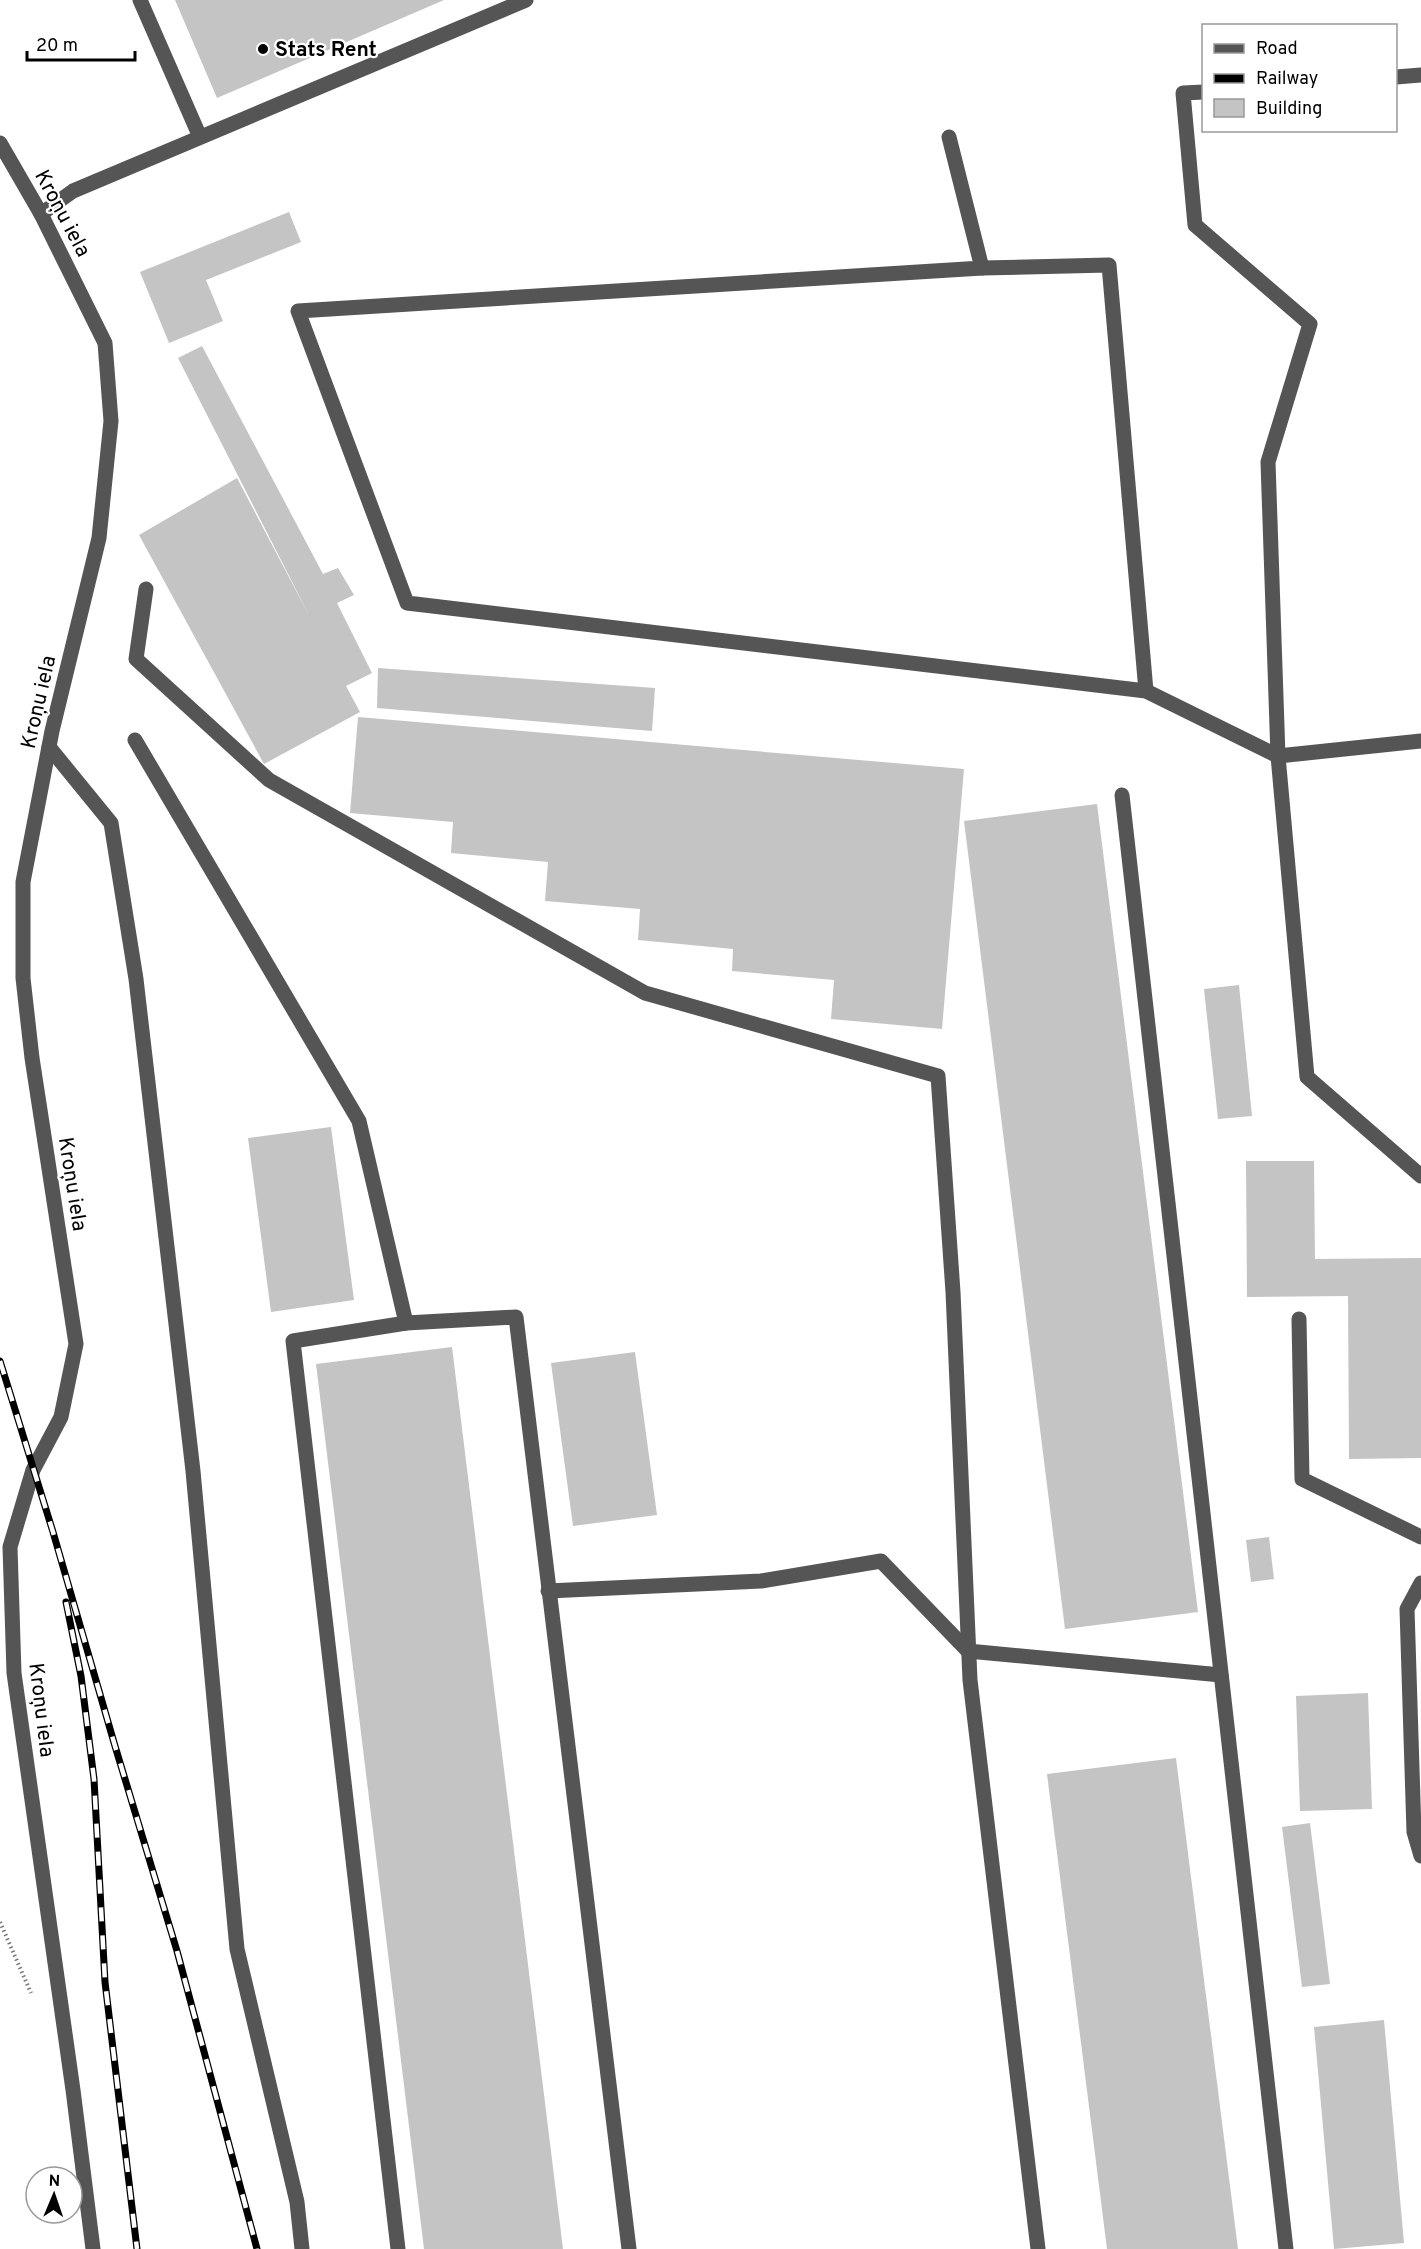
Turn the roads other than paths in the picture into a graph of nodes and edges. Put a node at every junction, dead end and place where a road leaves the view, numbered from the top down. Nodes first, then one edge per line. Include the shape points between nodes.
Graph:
1 (140, 0) edge
2 (526, 0) edge
3 (1421, 75) edge
4 (1397, 77) edge
5 (1202, 92) edge
6 (200, 137) junction
7 (949, 137) dead end
8 (0, 143) edge
9 (42, 214) junction
10 (982, 268) junction
11 (146, 589) dead end
12 (1146, 692) junction
13 (135, 740) dead end
14 (1421, 741) edge
15 (49, 747) junction
16 (1278, 756) junction
17 (1122, 795) dead end
18 (1421, 1176) edge
19 (1299, 1319) dead end
20 (406, 1323) junction
21 (1421, 1538) edge
22 (1421, 1583) edge
23 (548, 1591) junction
24 (968, 1651) junction
25 (1221, 1675) junction
26 (1421, 1856) edge
27 (93, 2249) edge
28 (302, 2249) edge
29 (398, 2249) edge
30 (629, 2249) edge
31 (1038, 2249) edge
32 (1286, 2249) edge

1 - 6 street
2 - 6 street
3 - 4 street
5 - 16 street via 1183,93 1195,225 1310,324 1268,462
6 - 9 street via 73,191
7 - 10 street
8 - 9 street, Kroņu iela
9 - 15 street, Kroņu iela via 105,343 111,421 99,538
10 - 12 street via 1109,265
10 - 12 street via 298,312 407,603
11 - 24 street via 136,658 269,780 645,993 938,1076 953,1292
12 - 16 street
13 - 20 street via 359,1121
14 - 16 street
15 - 27 street, Kroņu iela via 23,882 23,978 76,1344 61,1417 33,1470 10,1547 14,1673
15 - 28 street via 111,824 136,979 193,1471 237,1949 297,2202
16 - 18 street via 1307,1077
17 - 25 street
19 - 21 street via 1302,1479
20 - 23 street via 516,1317
20 - 29 street via 293,1341
22 - 26 street via 1407,1609 1414,1832
23 - 24 street via 761,1581 881,1561
23 - 30 street
24 - 25 street
24 - 31 street
25 - 32 street

